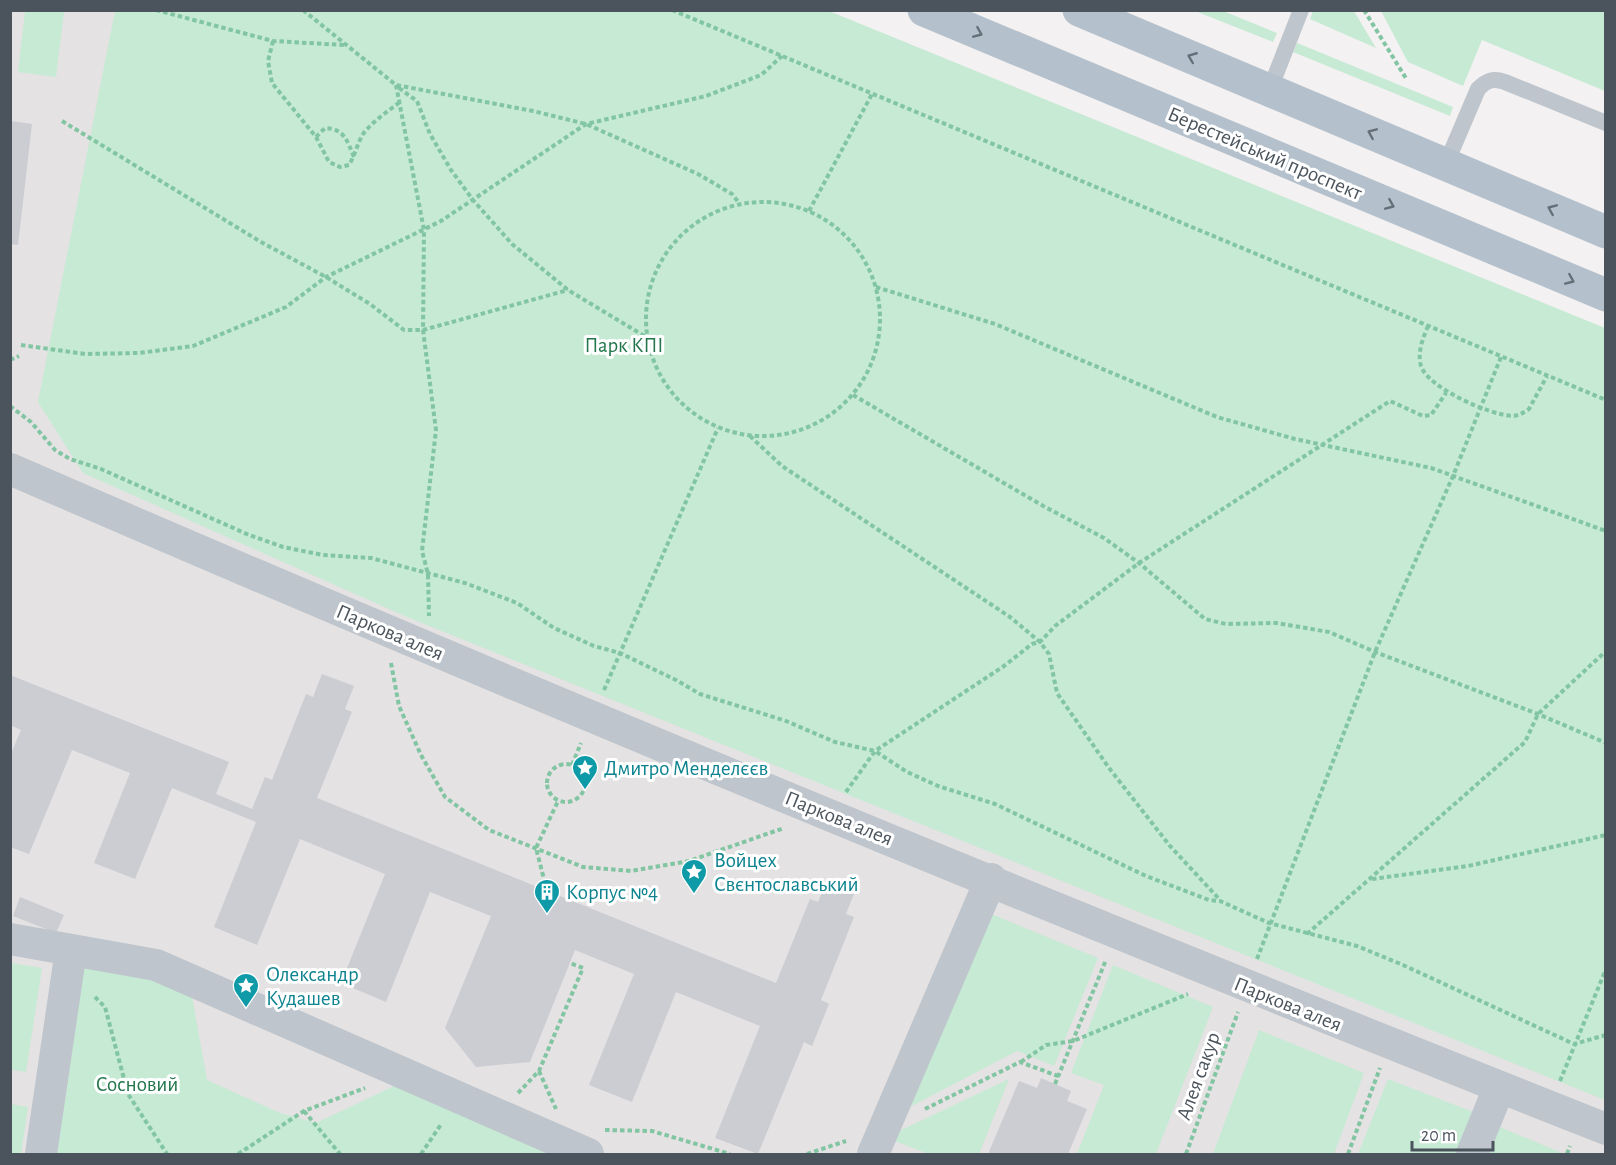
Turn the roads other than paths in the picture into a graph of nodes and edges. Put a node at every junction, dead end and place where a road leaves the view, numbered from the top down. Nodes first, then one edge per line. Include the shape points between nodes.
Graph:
1 (924, 10) edge
2 (1078, 10) edge
3 (1301, 10) edge
4 (1270, 89) junction
5 (1605, 123) edge
6 (1446, 164) junction
7 (1605, 232) edge
8 (1605, 295) edge
9 (10, 469) edge
10 (991, 879) junction
11 (10, 939) edge
12 (70, 961) junction
13 (1499, 1088) junction
14 (1605, 1129) edge
15 (593, 1142) edge
16 (41, 1155) edge
17 (873, 1155) edge
18 (1472, 1155) edge

1 -> 8 main road, Берестейський проспект
4 -> 2 main road
3 - 4 lane
6 -> 4 main road
5 - 6 lane via 1505,82 1486,81 1478,89
7 -> 6 main road
9 - 10 street, Паркова алея via 419,629 825,812
10 - 13 street, Паркова алея via 1247,988
10 - 17 street
11 - 12 street
12 - 15 street via 156,965 464,1099
12 - 16 street
13 - 14 street, Паркова алея
13 - 18 street

